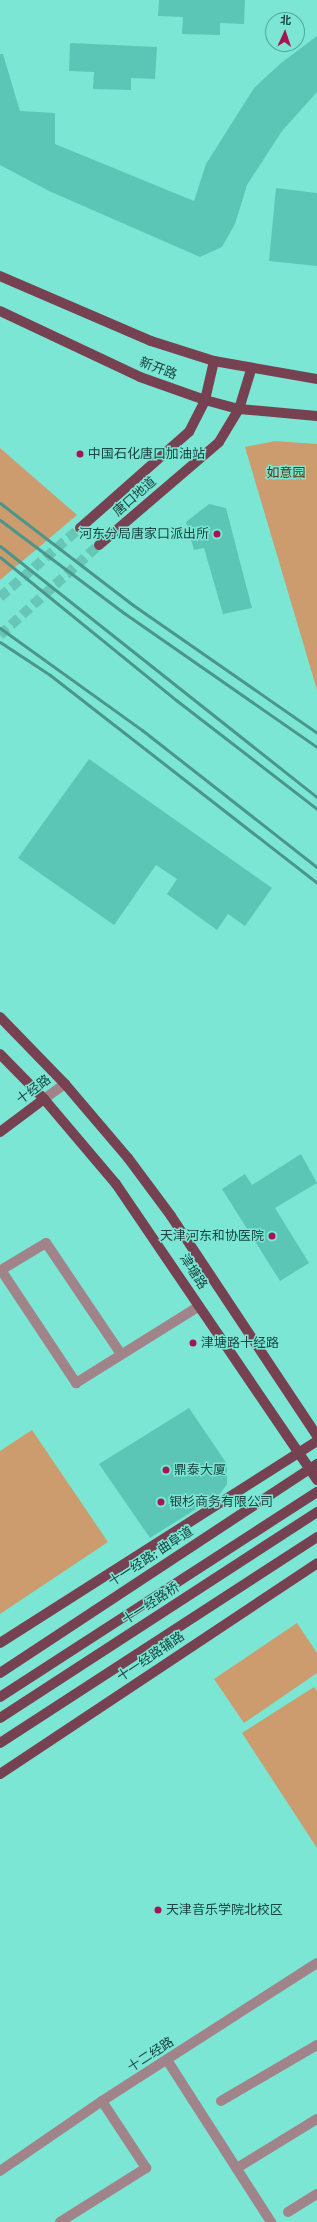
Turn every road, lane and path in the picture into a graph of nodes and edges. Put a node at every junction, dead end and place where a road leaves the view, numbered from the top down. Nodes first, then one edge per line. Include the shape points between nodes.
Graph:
1 (0, 276) edge
2 (0, 311) edge
3 (214, 361) junction
4 (251, 370) junction
5 (317, 379) edge
6 (205, 400) junction
7 (240, 409) junction
8 (317, 416) edge
9 (80, 528) tunnel mouth
10 (99, 545) tunnel mouth
11 (0, 1017) edge
12 (0, 1054) edge
13 (65, 1084) junction
14 (44, 1099) junction
15 (0, 1132) edge
16 (200, 1306) junction
17 (121, 1354) junction
18 (317, 1436) edge
19 (317, 1441) edge
20 (298, 1452) junction
21 (317, 1464) edge
22 (317, 1480) edge
23 (317, 1492) edge
24 (317, 1512) edge
25 (317, 1538) edge
26 (317, 1563) edge
27 (0, 1643) edge
28 (0, 1673) edge
29 (0, 1697) edge
30 (0, 1718) edge
31 (0, 1743) edge
32 (0, 1774) edge
33 (317, 1963) edge
34 (317, 2045) edge
35 (167, 2060) junction
36 (102, 2101) junction
37 (221, 2101) dead end
38 (317, 2119) edge
39 (236, 2168) junction
40 (0, 2171) edge
41 (317, 2194) edge
42 (288, 2212) dead end
43 (60, 2222) edge
44 (271, 2222) edge

1 - 3 main road, 新开路 via 151,341
2 - 6 main road, 新开路 via 140,377
3 - 4 main road, 新开路
3 - 6 main road, 唐口地道
4 - 5 main road, 新开路
4 - 7 main road, 唐口地道
6 - 7 main road, 新开路
6 - 9 main road, 唐口地道 via 189,432
7 - 8 main road, 新开路
7 - 10 main road, 唐口地道 via 219,442
11 - 13 main road, 津塘路
12 - 14 main road, 津塘路
13 - 14 street, 十经路
13 - 18 main road, 津塘路 via 148,1184
14 - 15 main road, 十经路
14 - 16 main road, 津塘路 via 116,1184
16 - 17 street
16 - 20 main road, 津塘路
17 - 17 street via 76,1382 1,1270 46,1243
19 - 20 main road
20 - 22 main road, 津塘路
20 - 27 main road
21 - 28 main road, 十一经路; 曲阜道, bridge
23 - 29 main road, 十一经路桥
24 - 30 main road, 十一经路桥
25 - 31 main road
26 - 32 main road, 十一经路辅路
33 - 35 street, 十二经路
34 - 37 street
35 - 36 street, 十二经路
35 - 39 street
36 - 40 street, 十二经路
36 - 43 street via 146,2168
38 - 39 street
39 - 44 street
41 - 42 street

